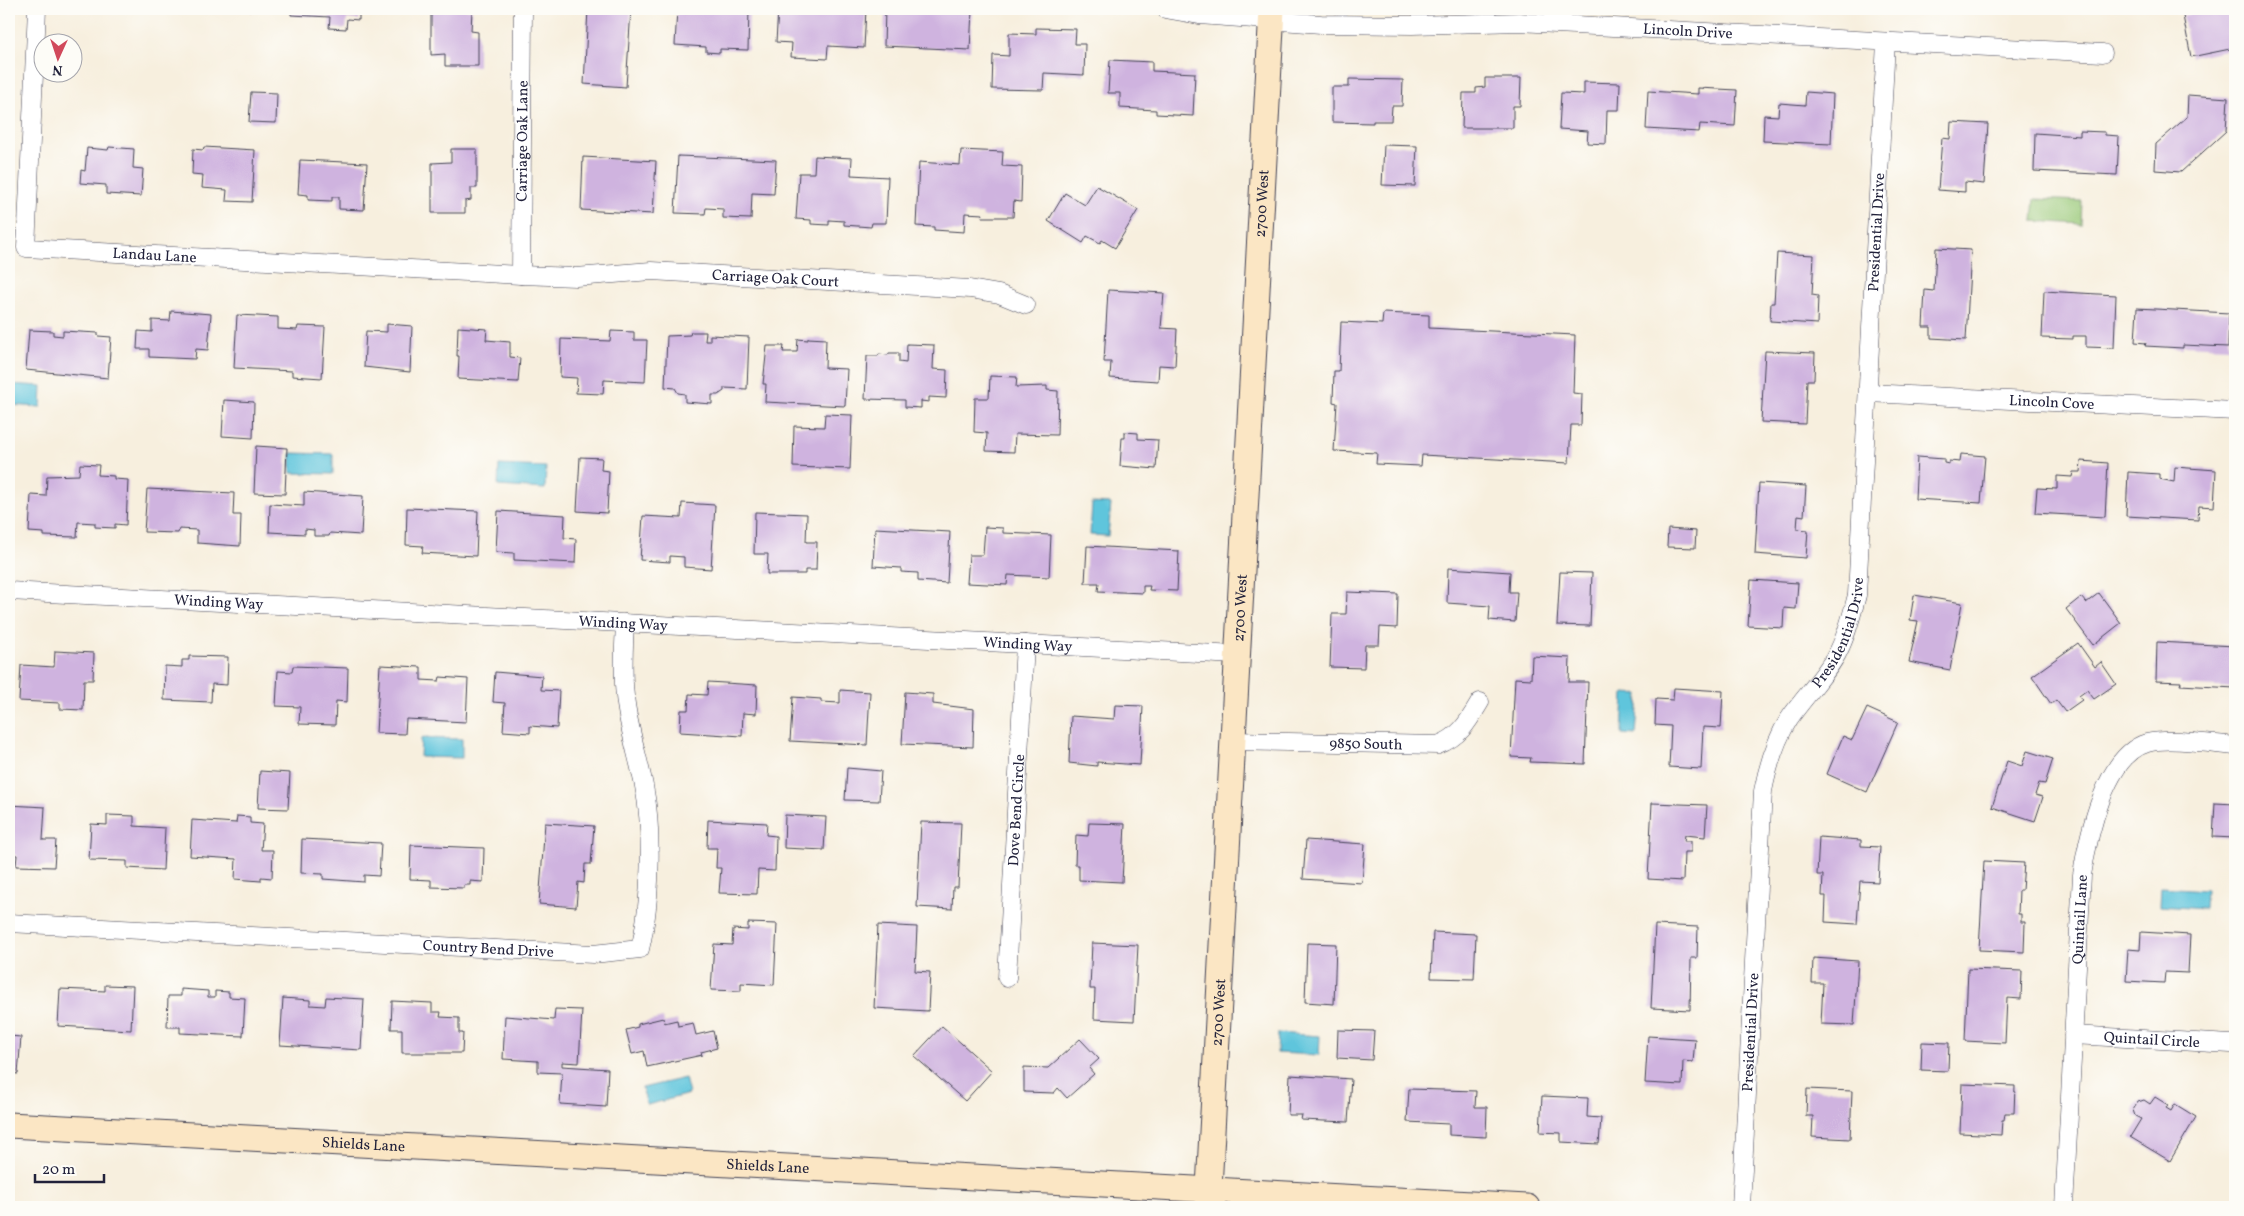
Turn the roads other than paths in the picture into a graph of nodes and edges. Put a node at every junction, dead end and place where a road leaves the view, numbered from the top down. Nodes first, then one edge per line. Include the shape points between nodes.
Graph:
1 (37, 9) edge
2 (523, 9) edge
3 (1165, 9) edge
4 (1271, 15) edge
5 (1886, 42) junction
6 (2103, 53) dead end
7 (521, 275) junction
8 (1026, 305) dead end
9 (1868, 393) junction
10 (2235, 411) edge
11 (9, 591) edge
12 (626, 623) junction
13 (1025, 644) junction
14 (1237, 655) junction
15 (1480, 702) dead end
16 (1232, 741) junction
17 (2235, 746) edge
18 (9, 923) edge
19 (1007, 978) dead end
20 (2073, 1035) junction
21 (2231, 1044) dead end
22 (9, 1125) edge
23 (1208, 1199) edge
24 (1527, 1207) edge
25 (1741, 1207) edge
26 (2064, 1207) edge

1 - 7 street, Landau Lane via 26,248
2 - 7 street, Carriage Oak Lane
3 - 4 street, Lincoln Drive via 1199,15
4 - 5 street, Lincoln Drive via 1366,25 1519,22
4 - 14 main road, 2700 West
5 - 6 street, Lincoln Drive
5 - 9 street, Presidential Drive
7 - 8 street, Carriage Oak Court via 576,277 651,271 970,289 999,294
9 - 10 street, Lincoln Cove
9 - 25 street, Presidential Drive via 1860,564 1850,624 1838,652 1788,720 1776,743 1763,791
11 - 12 street, Winding Way
12 - 13 street, Winding Way
12 - 18 street, Country Bend Drive via 624,694 644,787 649,833 646,924 640,949 593,954
13 - 14 street, Winding Way
13 - 19 street, Dove Bend Circle
14 - 16 main road, 2700 West
15 - 16 street, 9850 South via 1467,726 1458,735 1438,745
16 - 23 main road, 2700 West
17 - 20 street, Quintail Lane via 2147,743 2128,752 2115,767 2085,855
20 - 21 street, Quintail Circle
20 - 26 street, Quintail Lane
22 - 23 main road, Shields Lane
23 - 24 main road, Shields Lane

